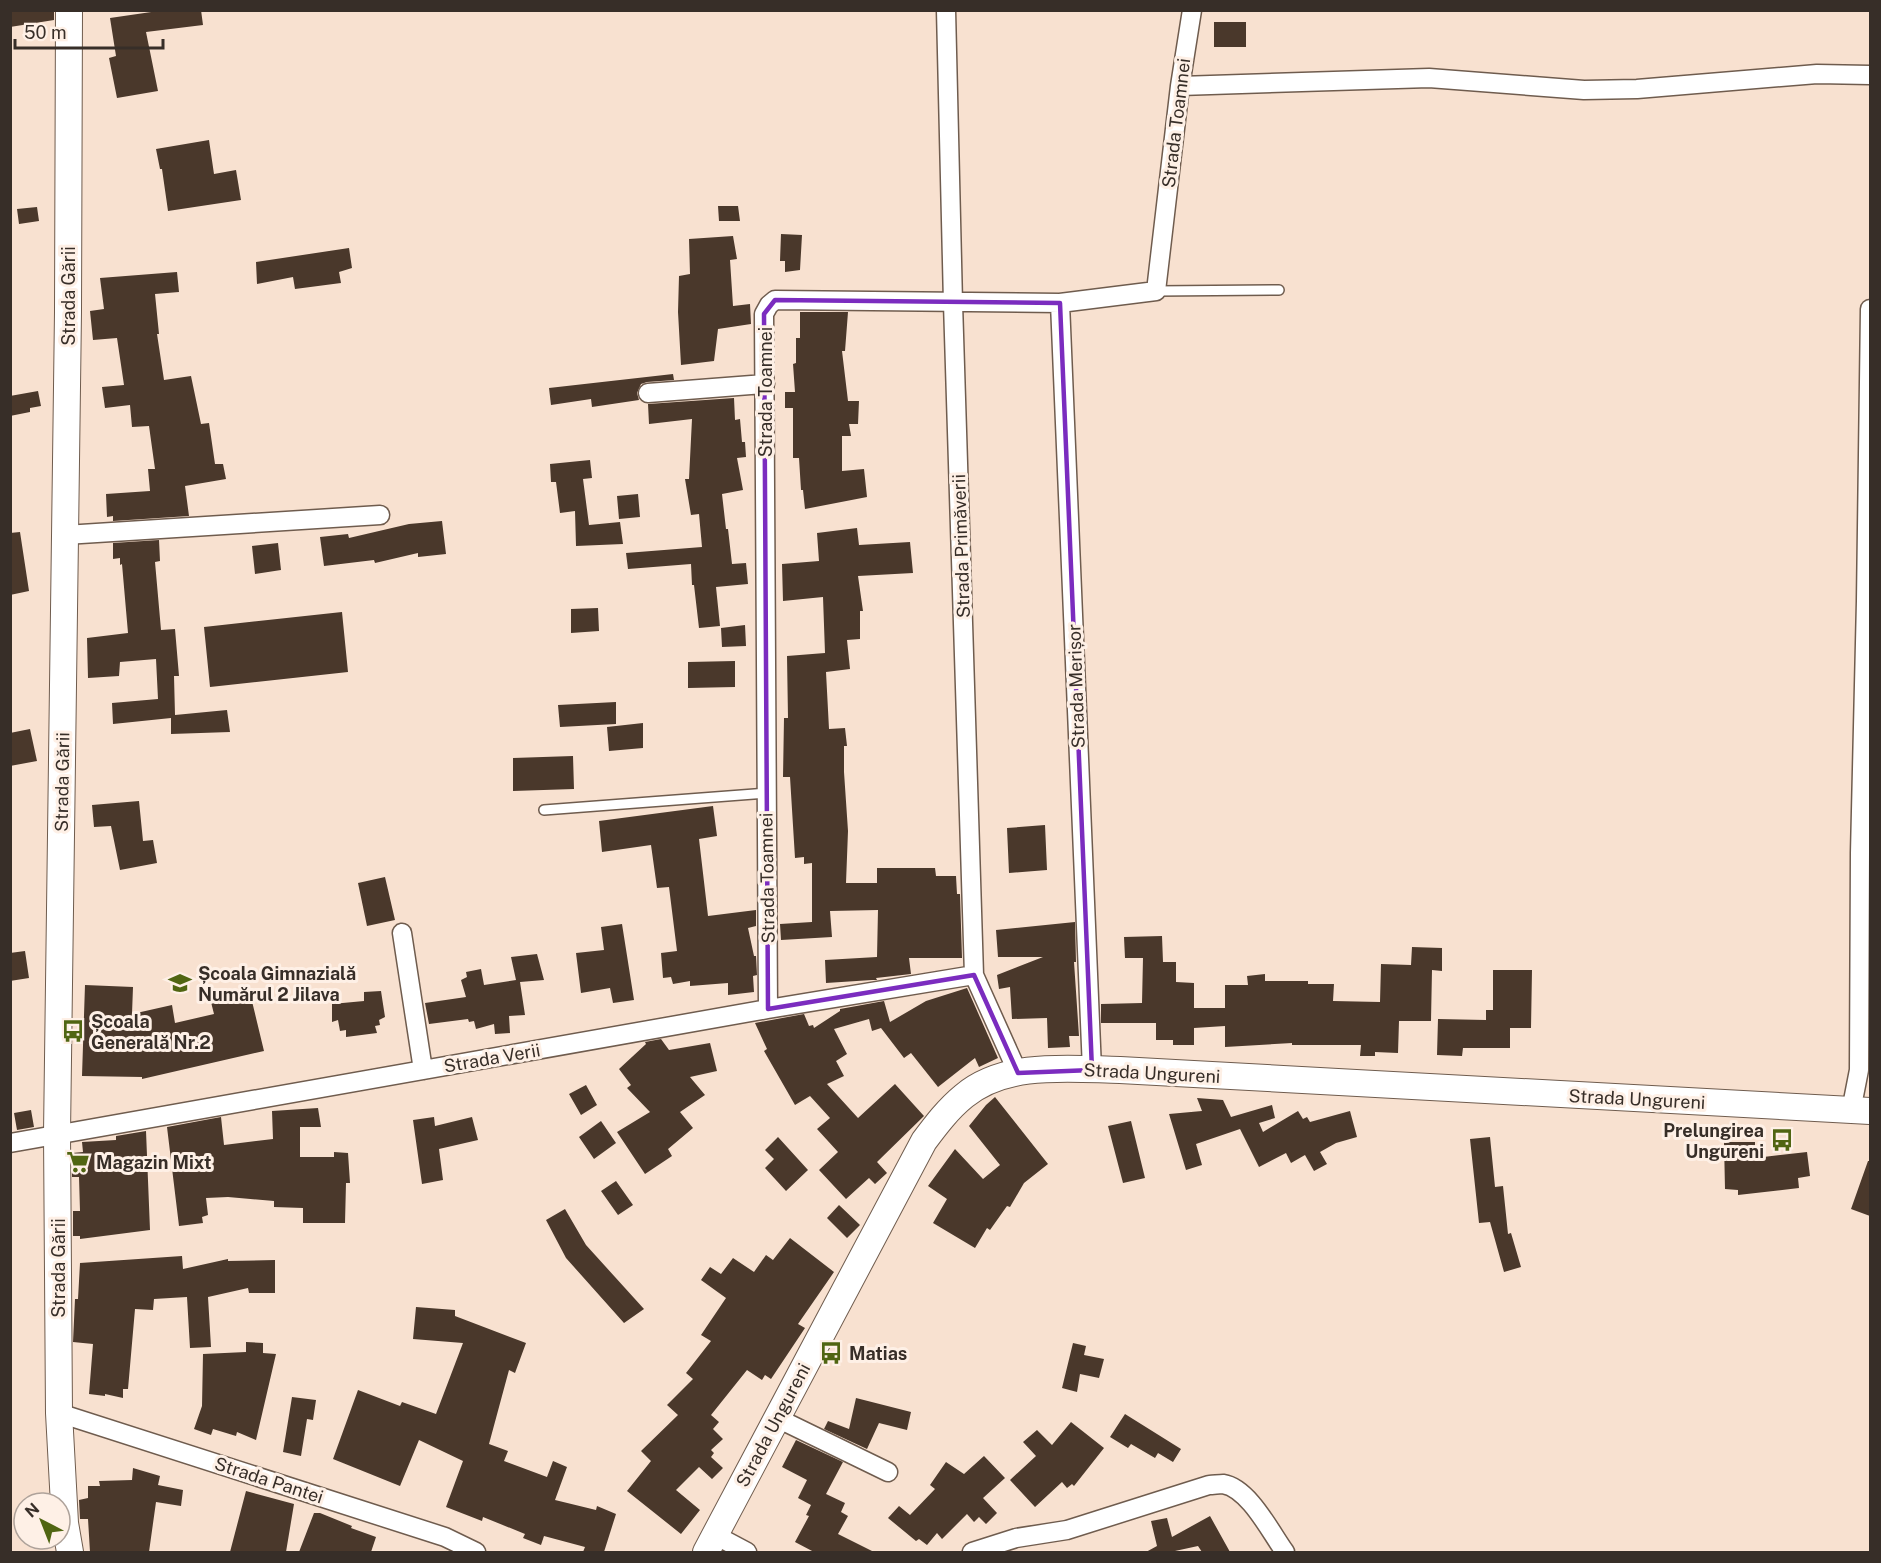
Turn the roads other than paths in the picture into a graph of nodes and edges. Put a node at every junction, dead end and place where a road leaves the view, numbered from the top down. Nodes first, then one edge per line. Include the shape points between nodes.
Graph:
1 (69, 10) edge
2 (946, 10) edge
3 (1192, 10) edge
4 (1870, 75) edge
5 (1180, 86) junction
6 (1280, 290) dead end
7 (1156, 291) junction
8 (953, 303) junction
9 (1060, 303) junction
10 (1870, 309) edge
11 (765, 384) junction
12 (648, 393) dead end
13 (380, 515) dead end
14 (65, 535) junction
15 (1868, 633) edge
16 (766, 793) junction
17 (544, 810) dead end
18 (402, 933) dead end
19 (974, 975) junction
20 (768, 1009) junction
21 (423, 1070) junction
22 (1092, 1070) junction
23 (1018, 1072) junction
24 (1861, 1111) edge
25 (57, 1134) junction
26 (10, 1143) edge
27 (59, 1413) junction
28 (777, 1418) junction
29 (888, 1472) dead end
30 (711, 1544) edge
31 (70, 1552) edge
32 (476, 1552) edge
33 (747, 1552) edge
34 (972, 1552) edge
35 (1285, 1552) edge

1 - 14 main road, Strada Gării
2 - 8 street, Strada Primăverii
3 - 5 street, Strada Toamnei
4 - 5 street via 1818,74 1636,90 1584,90 1429,78
5 - 7 street, Strada Toamnei
6 - 7 lane
7 - 9 street, Strada Toamnei
8 - 9 street, Strada Toamnei
8 - 11 street, Strada Toamnei via 775,300 764,314
8 - 19 street, Strada Primăverii
9 - 22 street, Strada Merișor
10 - 15 street
11 - 12 street
11 - 16 street, Strada Toamnei
13 - 14 street
14 - 25 main road, Strada Gării
15 - 24 street via 1860,853
16 - 17 lane
16 - 20 street, Strada Toamnei
18 - 21 street
19 - 20 street, Strada Verii
19 - 23 street, Strada Primăverii
20 - 21 street, Strada Verii
21 - 25 street, Strada Verii
22 - 23 main road, Strada Ungureni
22 - 24 main road, Strada Ungureni
23 - 28 main road, Strada Ungureni via 989,1081 965,1095 924,1141
25 - 26 street, Strada Verii
25 - 27 main road, Strada Gării
27 - 31 main road, Strada Gării
27 - 32 street, Strada Pantei via 445,1537
28 - 29 street
28 - 30 main road, Strada Ungureni
30 - 33 street
34 - 35 street via 1016,1538 1067,1530 1209,1485 1223,1484 1246,1498

